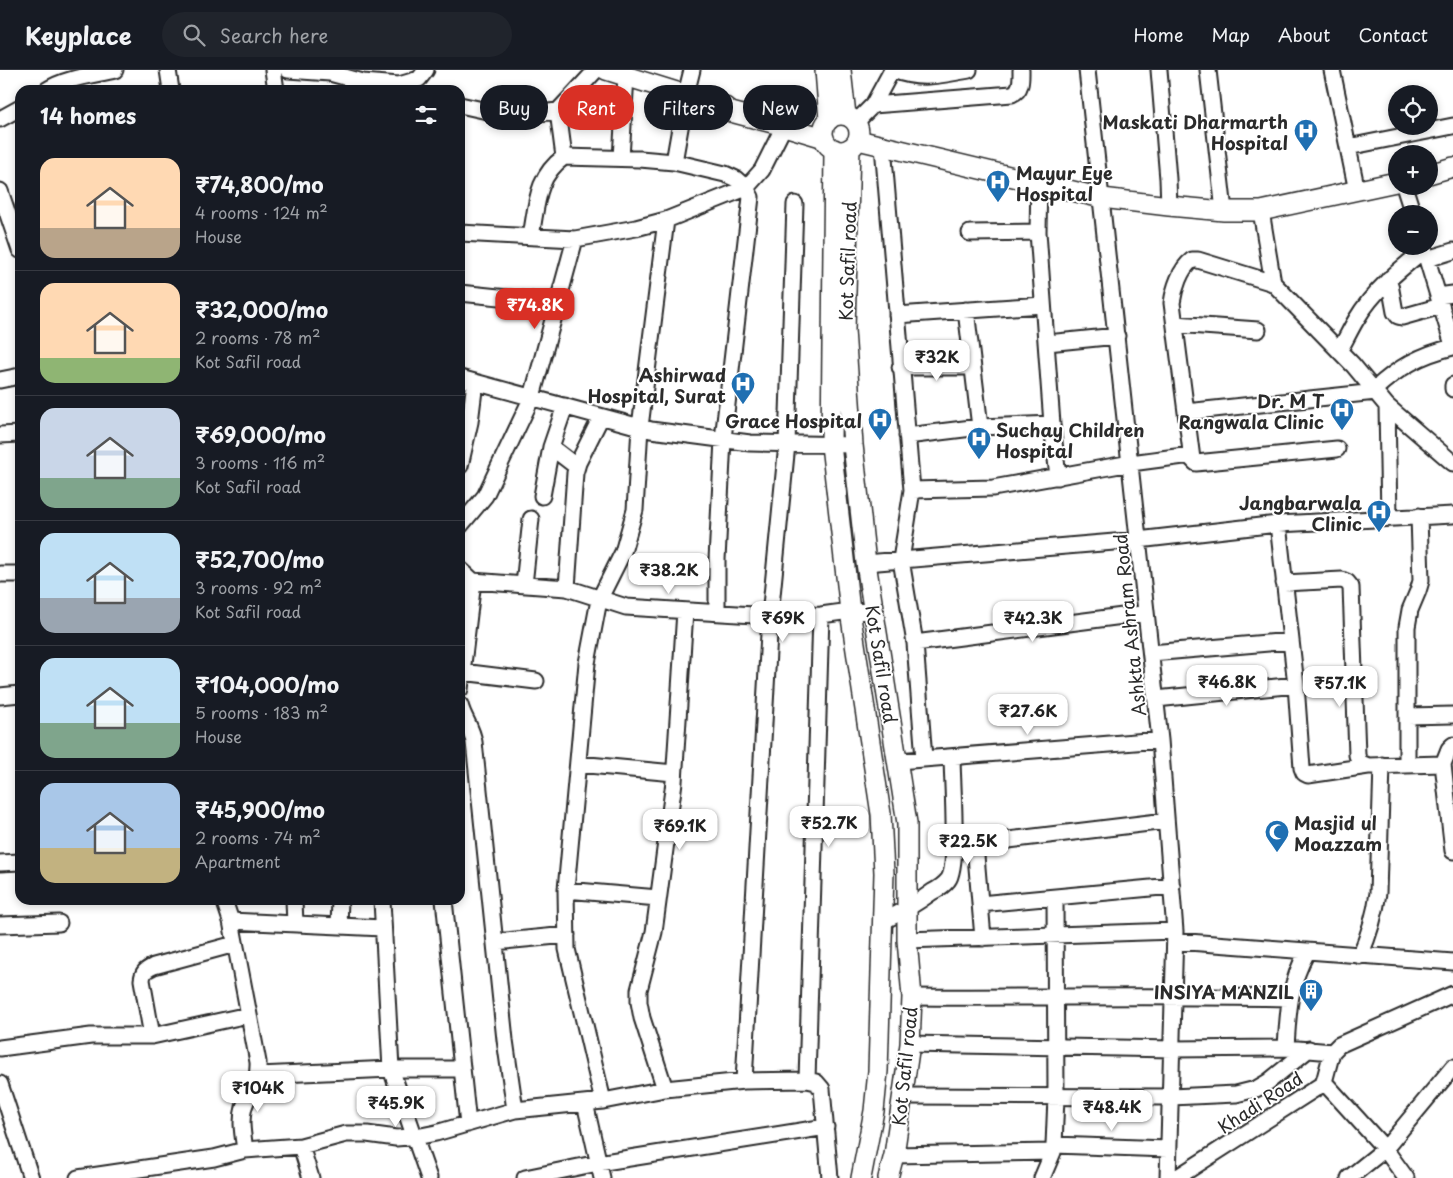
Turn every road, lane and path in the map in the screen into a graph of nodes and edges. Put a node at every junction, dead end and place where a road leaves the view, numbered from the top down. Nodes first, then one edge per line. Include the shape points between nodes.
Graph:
1 (115, 70) edge
2 (168, 70) edge
3 (272, 70) edge
4 (288, 70) edge
5 (426, 70) edge
6 (596, 70) edge
7 (606, 70) edge
8 (692, 70) edge
9 (824, 70) edge
10 (841, 70) edge
11 (893, 70) edge
12 (969, 70) edge
13 (1021, 70) edge
14 (1087, 70) edge
15 (1159, 70) edge
16 (1208, 70) edge
17 (1332, 70) edge
18 (626, 76) junction
19 (646, 76) edge
20 (58, 85) edge
21 (170, 85) edge
22 (275, 85) edge
23 (383, 85) edge
24 (409, 85) edge
25 (582, 85) edge
26 (666, 85) edge
27 (688, 85) edge
28 (733, 105) edge
29 (873, 105) junction
30 (465, 106) edge
31 (15, 111) edge
32 (558, 112) edge
33 (0, 119) edge
34 (1453, 126) edge
35 (560, 130) edge
36 (680, 130) edge
37 (782, 130) edge
38 (817, 130) edge
39 (840, 132) junction
40 (883, 146) junction
41 (1348, 147) junction
42 (564, 157) junction
43 (621, 158) junction
44 (674, 162) junction
45 (1453, 167) edge
46 (1438, 171) edge
47 (1039, 181) junction
48 (1388, 184) edge
49 (746, 188) junction
50 (0, 191) edge
51 (1357, 191) junction
52 (1102, 198) junction
53 (795, 204) dead end
54 (1169, 206) junction
55 (1224, 211) junction
56 (1261, 211) junction
57 (666, 220) junction
58 (1038, 232) junction
59 (465, 233) edge
60 (970, 233) dead end
61 (15, 235) edge
62 (530, 236) junction
63 (575, 239) junction
64 (1453, 251) edge
65 (1438, 252) edge
66 (1421, 255) edge
67 (1426, 255) edge
68 (1389, 279) junction
69 (1272, 283) junction
70 (465, 293) edge
71 (1444, 299) edge
72 (558, 303) junction
73 (1043, 305) junction
74 (966, 310) junction
75 (897, 315) junction
76 (1175, 324) junction
77 (1258, 330) dead end
78 (1117, 336) junction
79 (1046, 343) junction
80 (1453, 346) edge
81 (1340, 351) junction
82 (900, 367) junction
83 (973, 367) junction
84 (15, 377) edge
85 (465, 379) edge
86 (0, 380) edge
87 (475, 382) junction
88 (1453, 384) edge
89 (1453, 389) edge
90 (1375, 391) junction
91 (532, 397) junction
92 (565, 406) junction
93 (1387, 406) junction
94 (1186, 412) junction
95 (601, 417) junction
96 (465, 421) edge
97 (1052, 424) junction
98 (640, 427) junction
99 (980, 427) junction
100 (15, 434) edge
101 (0, 435) edge
102 (907, 436) junction
103 (722, 439) junction
104 (787, 444) junction
105 (831, 445) junction
106 (853, 445) junction
107 (550, 447) junction
108 (1337, 449) dead end
109 (1191, 455) junction
110 (1131, 463) junction
111 (1453, 463) edge
112 (577, 467) junction
113 (1058, 477) junction
114 (912, 490) junction
115 (542, 496) dead end
116 (1453, 515) edge
117 (1420, 516) junction
118 (1389, 518) junction
119 (532, 519) dead end
120 (465, 520) edge
121 (1278, 524) junction
122 (1138, 540) junction
123 (901, 560) junction
124 (866, 562) junction
125 (0, 574) edge
126 (15, 574) edge
127 (465, 574) edge
128 (473, 581) junction
129 (1284, 583) junction
130 (524, 585) junction
131 (567, 588) junction
132 (599, 600) junction
133 (685, 611) junction
134 (850, 611) junction
135 (873, 612) junction
136 (717, 613) junction
137 (1146, 613) junction
138 (821, 615) junction
139 (770, 616) junction
140 (1291, 641) junction
141 (915, 644) junction
142 (465, 647) edge
143 (1151, 653) junction
144 (465, 672) edge
145 (536, 681) dead end
146 (1296, 685) junction
147 (15, 694) edge
148 (0, 696) edge
149 (1156, 699) junction
150 (1453, 715) edge
151 (1407, 716) junction
152 (465, 717) edge
153 (1160, 740) junction
154 (1453, 745) edge
155 (952, 757) junction
156 (924, 759) junction
157 (898, 762) junction
158 (578, 764) junction
159 (1443, 764) junction
160 (1407, 765) junction
161 (1375, 766) junction
162 (674, 774) junction
163 (1166, 821) junction
164 (954, 844) junction
165 (975, 844) junction
166 (1453, 851) edge
167 (15, 862) edge
168 (0, 863) edge
169 (1172, 886) junction
170 (566, 890) junction
171 (658, 898) junction
172 (1055, 898) junction
173 (980, 904) junction
174 (226, 905) edge
175 (294, 905) edge
176 (340, 905) edge
177 (382, 905) edge
178 (445, 905) edge
179 (907, 910) junction
180 (231, 921) junction
181 (59, 922) dead end
182 (882, 922) junction
183 (295, 924) junction
184 (0, 925) edge
185 (339, 926) junction
186 (383, 928) junction
187 (567, 935) junction
188 (1055, 935) junction
189 (1175, 936) junction
190 (983, 938) junction
191 (907, 940) junction
192 (495, 942) junction
193 (235, 944) junction
194 (1307, 952) junction
195 (1360, 956) junction
196 (1453, 962) edge
197 (1453, 994) edge
198 (1173, 996) junction
199 (912, 997) junction
200 (1055, 998) junction
201 (1289, 998) junction
202 (248, 1015) junction
203 (152, 1036) junction
204 (910, 1044) junction
205 (1056, 1046) junction
206 (0, 1048) edge
207 (1286, 1048) junction
208 (1173, 1049) junction
209 (1309, 1049) junction
210 (1332, 1052) junction
211 (1453, 1067) edge
212 (391, 1069) junction
213 (462, 1069) junction
214 (258, 1075) junction
215 (807, 1080) junction
216 (744, 1081) junction
217 (1324, 1082) junction
218 (0, 1084) edge
219 (665, 1089) junction
220 (902, 1096) junction
221 (1056, 1097) junction
222 (1171, 1097) junction
223 (603, 1101) junction
224 (586, 1103) junction
225 (515, 1110) junction
226 (468, 1124) junction
227 (826, 1127) junction
228 (415, 1136) junction
229 (302, 1146) junction
230 (1054, 1148) junction
231 (1385, 1148) junction
232 (1168, 1149) junction
233 (245, 1150) junction
234 (894, 1154) junction
235 (598, 1163) junction
236 (124, 1174) edge
237 (32, 1178) edge
238 (78, 1178) edge
239 (311, 1178) edge
240 (429, 1178) edge
241 (525, 1178) edge
242 (602, 1178) edge
243 (830, 1178) edge
244 (861, 1178) edge
245 (888, 1178) edge
246 (1042, 1178) edge
247 (1168, 1178) edge
248 (1176, 1178) edge
249 (1349, 1178) edge
250 (1406, 1178) edge

1 - 20 street
2 - 21 street
3 - 22 street
4 - 23 street via 330,73
5 - 24 street via 420,79
6 - 25 street
7 - 18 main road
8 - 27 street
9 - 39 main road, Kot Safil road
10 - 39 main road, Kot Safil road
11 - 12 street via 908,76 924,77
11 - 29 street
13 - 29 street via 1019,88 1012,94
14 - 52 street, Ashkta Ashram Road
15 - 54 street
16 - 55 street
17 - 41 street
18 - 19 main road
18 - 43 street
19 - 26 main road
28 - 39 main road
29 - 39 street
30 - 32 street via 510,116
31 - 33 street
34 - 41 street
35 - 42 street
36 - 44 street
37 - 49 street via 762,170
38 - 39 main road
39 - 40 main road
39 - 105 main road, Kot Safil road
39 - 106 main road, Kot Safil road via 845,330
40 - 47 main road
40 - 75 street
41 - 51 street
42 - 43 street
42 - 62 street via 544,178
43 - 44 street
44 - 49 street via 725,174
45 - 46 main road
47 - 52 main road
47 - 58 street
48 - 51 main road
49 - 57 street
49 - 103 street via 752,204
50 - 61 street
51 - 56 main road
52 - 54 main road
52 - 78 street, Ashkta Ashram Road
53 - 104 street
54 - 55 main road
55 - 56 main road
56 - 69 street
57 - 63 street
57 - 98 street
58 - 60 street
58 - 73 street
59 - 62 street
62 - 63 street
63 - 72 street
64 - 65 street
66 - 68 street
67 - 71 street
68 - 71 street via 1398,316
68 - 81 street via 1357,318
69 - 76 street via 1192,260 1183,270 1173,295
69 - 81 street
70 - 72 street
71 - 80 street
72 - 91 street
73 - 74 street
73 - 79 street
74 - 75 street
74 - 83 street
75 - 82 street
76 - 77 street
76 - 94 street
78 - 79 street
78 - 110 street, Ashkta Ashram Road
79 - 97 street
80 - 90 street via 1410,362 1391,374
81 - 90 street
82 - 83 street
82 - 102 street
83 - 99 street
84 - 86 street
85 - 87 street
87 - 91 street
87 - 96 street
88 - 89 street
90 - 93 street
90 - 94 street
91 - 92 street
91 - 120 street via 485,496
92 - 95 street
92 - 107 street
93 - 111 street
93 - 118 street
94 - 109 street
95 - 98 street
95 - 112 street
97 - 99 street
97 - 113 street
98 - 103 street
98 - 132 street via 635,510 623,552
99 - 102 street
100 - 101 street
102 - 114 street
103 - 104 street
103 - 136 street via 716,560
104 - 105 street
104 - 139 street
105 - 106 street
105 - 134 main road, Kot Safil road
106 - 124 main road, Kot Safil road
107 - 112 street
107 - 115 street
108 - 109 street via 1196,462
109 - 110 street
110 - 113 street
110 - 122 street, Ashkta Ashram Road
112 - 131 street
113 - 114 street via 982,489
114 - 123 street
116 - 117 street
117 - 118 street
117 - 151 street via 1421,581 1407,627
118 - 121 street
119 - 130 street
121 - 122 street
121 - 129 street
122 - 123 street
122 - 137 street, Ashkta Ashram Road
123 - 124 street
123 - 141 street
124 - 135 main road, Kot Safil road
125 - 126 street
127 - 128 street
128 - 130 street
128 - 142 street
129 - 140 street
129 - 161 street via 1348,582 1357,756 1359,762
130 - 131 street
131 - 132 street
132 - 133 street via 626,607
132 - 158 street via 587,663
133 - 136 street
133 - 162 street
134 - 135 street
134 - 138 street
134 - 182 main road, Kot Safil road via 881,814
135 - 157 main road, Kot Safil road
136 - 139 street
137 - 141 street
137 - 143 street, Ashkta Ashram Road
138 - 139 street
138 - 215 street
139 - 216 street
140 - 143 street
140 - 146 street
141 - 156 street
143 - 149 street, Ashkta Ashram Road
144 - 145 street
146 - 149 street
146 - 161 street via 1304,773
147 - 148 street
149 - 153 street, Ashkta Ashram Road
150 - 151 street
151 - 160 street
152 - 192 street via 474,742
153 - 155 street
153 - 163 street, Ashkta Ashram Road
154 - 159 street
155 - 156 street
155 - 164 street
156 - 157 street
157 - 179 main road, Kot Safil road via 907,823
158 - 162 street
158 - 170 street
159 - 160 street
159 - 166 street
160 - 161 street
161 - 195 street via 1377,900
162 - 171 street
163 - 165 street
163 - 169 street, Ashkta Ashram Road
164 - 165 street
164 - 179 street via 948,880
165 - 173 street
167 - 168 street
169 - 172 street
169 - 189 street, Ashkta Ashram Road
170 - 171 street
170 - 187 street
171 - 219 street via 653,940 639,990 639,1002
172 - 173 street
172 - 188 street
173 - 190 street
174 - 180 street
175 - 183 street
176 - 185 street
177 - 186 street
178 - 213 street
179 - 182 street
179 - 191 main road, Kot Safil road
180 - 183 street
180 - 193 street
181 - 184 street
182 - 244 main road, Kot Safil road via 878,1071
183 - 185 street
185 - 186 street
186 - 212 street
187 - 192 street
187 - 223 street via 567,949
188 - 189 street
188 - 190 street
188 - 200 street
189 - 194 street
189 - 198 street, Ashkta Ashram Road
190 - 191 street
191 - 199 main road, Kot Safil road
192 - 225 street
193 - 202 street
193 - 203 street via 146,970 142,980
194 - 195 street
194 - 201 street
195 - 196 street
197 - 210 street via 1339,1045
198 - 200 street
198 - 201 street
198 - 208 street, Ashkta Ashram Road
199 - 200 street
199 - 204 main road, Kot Safil road
200 - 205 street
201 - 207 street
202 - 203 street
202 - 214 street via 257,1052
203 - 206 street via 91,1036
204 - 205 street
204 - 220 main road, Kot Safil road
205 - 208 street
205 - 221 street
207 - 208 street
207 - 209 street
208 - 222 street, Ashkta Ashram Road
209 - 210 street
209 - 222 street via 1268,1082 1246,1093
210 - 217 street, Khadi Road
211 - 231 street
212 - 213 street
212 - 214 street
212 - 228 street
213 - 226 street
214 - 233 street via 242,1117
215 - 216 street
215 - 227 street via 816,1082 822,1089
216 - 219 street
217 - 231 street
217 - 248 street, Khadi Road
218 - 237 street
219 - 223 street
220 - 221 street
220 - 234 main road, Kot Safil road
221 - 222 street
221 - 230 street
222 - 232 street, Ashkta Ashram Road
223 - 224 street
224 - 225 street
224 - 235 street
225 - 226 street
226 - 228 street
227 - 235 street
227 - 243 street
228 - 229 street via 396,1138 356,1134
228 - 240 street
229 - 233 street
229 - 239 street
230 - 232 street
230 - 234 street
230 - 246 street
231 - 249 street
231 - 250 street
232 - 247 street, Ashkta Ashram Road
233 - 236 street
234 - 245 main road, Kot Safil road
235 - 241 street
235 - 242 street
236 - 238 street

